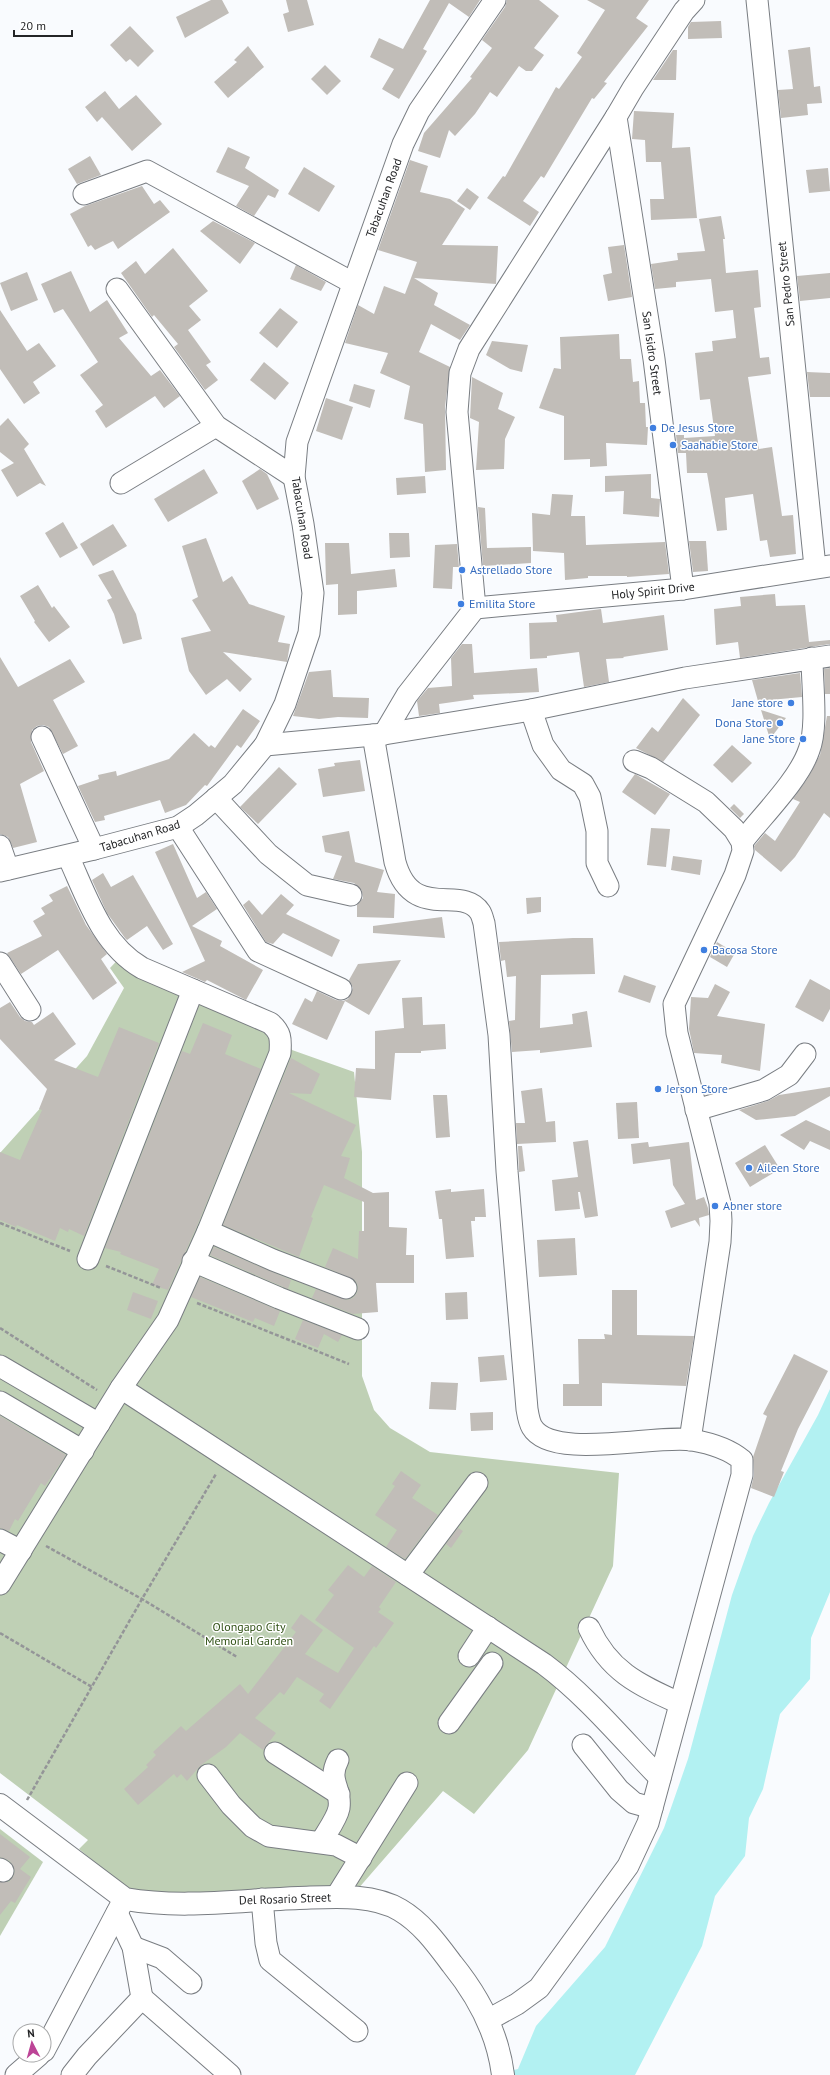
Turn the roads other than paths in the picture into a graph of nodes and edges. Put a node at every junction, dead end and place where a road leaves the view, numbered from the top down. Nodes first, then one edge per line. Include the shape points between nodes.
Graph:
1 (495, 0) edge
2 (694, 0) edge
3 (757, 0) edge
4 (616, 117) junction
5 (84, 194) dead end
6 (353, 283) junction
7 (117, 289) dead end
8 (216, 426) junction
9 (294, 477) junction
10 (121, 482) dead end
11 (823, 567) edge
12 (683, 589) junction
13 (475, 608) junction
14 (821, 657) edge
15 (532, 710) junction
16 (378, 735) junction
17 (42, 737) dead end
18 (265, 745) junction
19 (634, 761) dead end
20 (216, 798) junction
21 (178, 826) junction
22 (742, 842) junction
23 (0, 846) edge
24 (94, 850) junction
25 (68, 856) junction
26 (4, 870) edge
27 (608, 886) dead end
28 (351, 894) dead end
29 (0, 964) edge
30 (341, 989) dead end
31 (193, 990) junction
32 (30, 1010) dead end
33 (805, 1054) dead end
34 (696, 1110) junction
35 (208, 1231) junction
36 (88, 1259) dead end
37 (193, 1261) junction
38 (346, 1288) dead end
39 (358, 1329) dead end
40 (0, 1366) edge
41 (117, 1395) junction
42 (0, 1402) edge
43 (99, 1424) junction
44 (690, 1440) junction
45 (83, 1451) junction
46 (477, 1483) dead end
47 (0, 1540) edge
48 (25, 1544) junction
49 (408, 1575) junction
50 (0, 1584) edge
51 (488, 1627) junction
52 (589, 1628) dead end
53 (499, 1653) junction
54 (469, 1656) dead end
55 (679, 1703) junction
56 (449, 1723) dead end
57 (583, 1745) dead end
58 (276, 1753) dead end
59 (338, 1760) dead end
60 (208, 1775) dead end
61 (660, 1778) junction
62 (407, 1783) dead end
63 (339, 1794) junction
64 (652, 1808) junction
65 (8, 1812) edge
66 (321, 1842) junction
67 (361, 1858) junction
68 (336, 1897) junction
69 (262, 1899) junction
70 (121, 1906) junction
71 (133, 1947) junction
72 (191, 1983) dead end
73 (142, 1998) junction
74 (488, 2020) junction
75 (357, 2031) dead end
76 (52, 2036) edge
77 (30, 2063) edge
78 (502, 2069) edge
79 (16, 2075) edge
80 (72, 2075) edge
81 (230, 2075) edge

1 - 6 street, Tabacuhan Road via 419,111 403,144
2 - 4 street via 684,11
3 - 11 street, San Pedro Street
4 - 12 street, San Isidro Street via 654,359
4 - 13 street via 469,349 460,373 456,412
5 - 6 street via 147,171
6 - 9 street, Tabacuhan Road via 297,442
7 - 8 street
8 - 9 street
8 - 10 street
9 - 18 street, Tabacuhan Road via 313,593 309,634 285,704
11 - 12 street, Holy Spirit Drive
12 - 13 street, Holy Spirit Drive
13 - 16 street
14 - 15 street via 685,678
14 - 22 street via 809,750 798,771
15 - 16 street
15 - 27 street via 543,745 561,770 583,784 590,797 598,831 597,862
16 - 18 street
16 - 44 street via 399,878 408,888 425,898 461,901 473,905 484,923 499,1035 527,1410 532,1428 545,1438 576,1445
17 - 24 street
18 - 20 street, Tabacuhan Road via 233,784
19 - 22 street via 651,768 706,802 734,829
20 - 21 street, Tabacuhan Road
20 - 28 street via 268,854 307,885
21 - 24 street, Tabacuhan Road
21 - 30 street via 258,951
22 - 34 street via 743,851 735,875 674,1004 677,1033
23 - 26 street
24 - 25 street, Tabacuhan Road
25 - 26 street, Tabacuhan Road
25 - 31 street via 103,931 127,959
29 - 32 street
31 - 35 street via 270,1023 278,1030 281,1038 280,1053
31 - 36 street
33 - 34 street via 789,1075 764,1090
34 - 44 street via 720,1203 721,1221
35 - 37 street
35 - 38 street
37 - 39 street
37 - 41 street via 168,1320
40 - 43 street
41 - 43 street
41 - 49 street via 225,1457
42 - 45 street
43 - 45 street
44 - 55 street via 733,1452 742,1460 742,1475
45 - 48 street
46 - 49 street
47 - 48 street
48 - 50 street
49 - 51 street
51 - 53 street
51 - 54 street
52 - 55 street via 598,1647 617,1669 650,1690
53 - 56 street
53 - 61 street via 561,1677
55 - 61 street
57 - 64 street via 619,1790 634,1803
58 - 63 street
59 - 63 street via 333,1770 333,1779
60 - 66 street via 231,1805 253,1827 269,1836
61 - 64 street
62 - 67 street
63 - 66 street via 338,1810
64 - 74 street via 648,1823 628,1866 539,1988
65 - 70 main road, Del Rosario Street
66 - 67 street via 336,1845
67 - 68 street
68 - 69 main road, Del Rosario Street
68 - 74 main road, Del Rosario Street via 376,1901 400,1910 425,1930 458,1971
69 - 70 main road, Del Rosario Street
69 - 75 street via 270,1960
70 - 71 street
70 - 76 street
71 - 72 street via 162,1958
71 - 73 street
73 - 80 street
73 - 81 street
74 - 78 main road, Del Rosario Street
77 - 79 street

